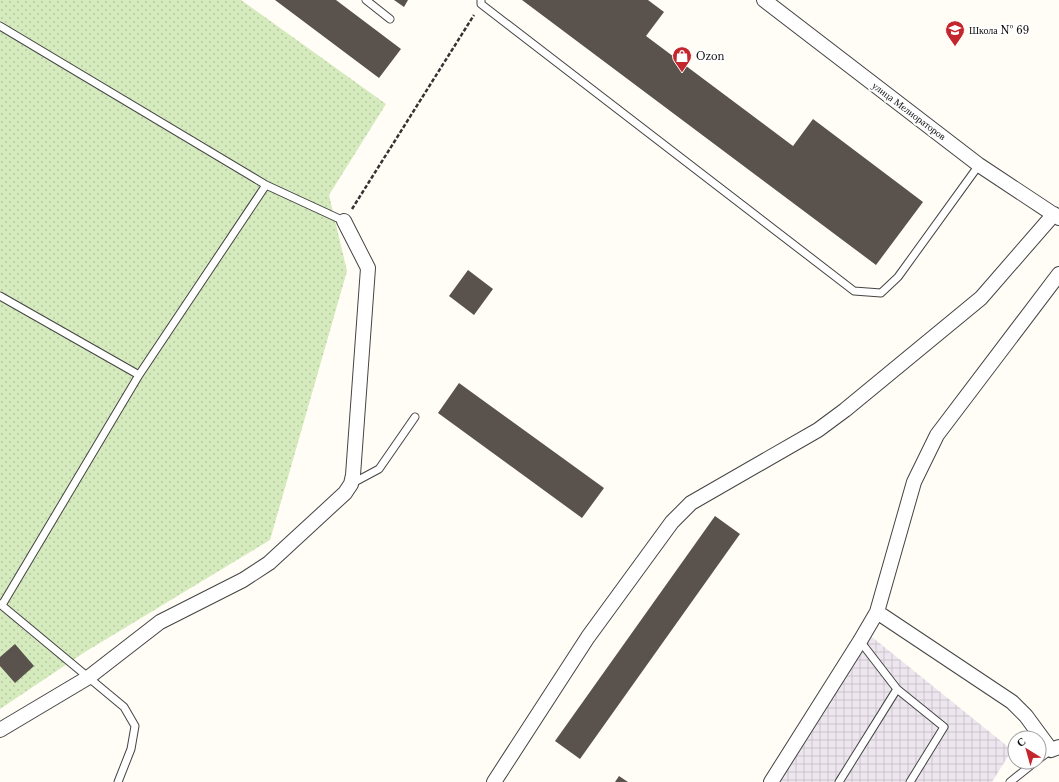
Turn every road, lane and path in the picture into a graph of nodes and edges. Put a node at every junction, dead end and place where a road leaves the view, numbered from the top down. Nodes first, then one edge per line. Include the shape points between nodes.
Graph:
1 (366, 0) edge
2 (764, 0) edge
3 (481, 2) edge
4 (390, 18) dead end
5 (0, 26) edge
6 (979, 165) junction
7 (266, 185) junction
8 (1056, 216) edge
9 (344, 221) junction
10 (1059, 274) edge
11 (0, 296) edge
12 (139, 375) junction
13 (415, 417) dead end
14 (351, 484) junction
15 (1, 604) edge
16 (877, 612) junction
17 (860, 641) junction
18 (89, 677) junction
19 (897, 689) junction
20 (0, 730) edge
21 (1055, 749) edge
22 (1025, 770) edge
23 (118, 782) edge
24 (494, 782) edge
25 (771, 782) edge
26 (839, 782) edge
27 (910, 782) edge
28 (1010, 782) edge

1 - 4 lane
2 - 6 street, улица Мелиораторов
3 - 6 lane via 854,292 881,293 898,277
3 - 9 path
5 - 7 lane
6 - 8 street, улица Мелиораторов
7 - 9 lane
7 - 12 lane
8 - 24 street via 981,298 845,410 818,430 691,504 672,522 588,637
9 - 14 street via 368,268
10 - 16 street via 937,435 914,482
11 - 12 lane
12 - 15 lane
13 - 14 lane via 379,469
14 - 18 street via 345,494 269,563 243,580 160,622
15 - 18 lane
16 - 17 street
16 - 21 street via 1012,702
17 - 19 lane
17 - 25 street
18 - 20 street
18 - 23 lane via 124,707 135,726 131,749
19 - 26 lane
19 - 27 lane via 944,727
22 - 28 lane

